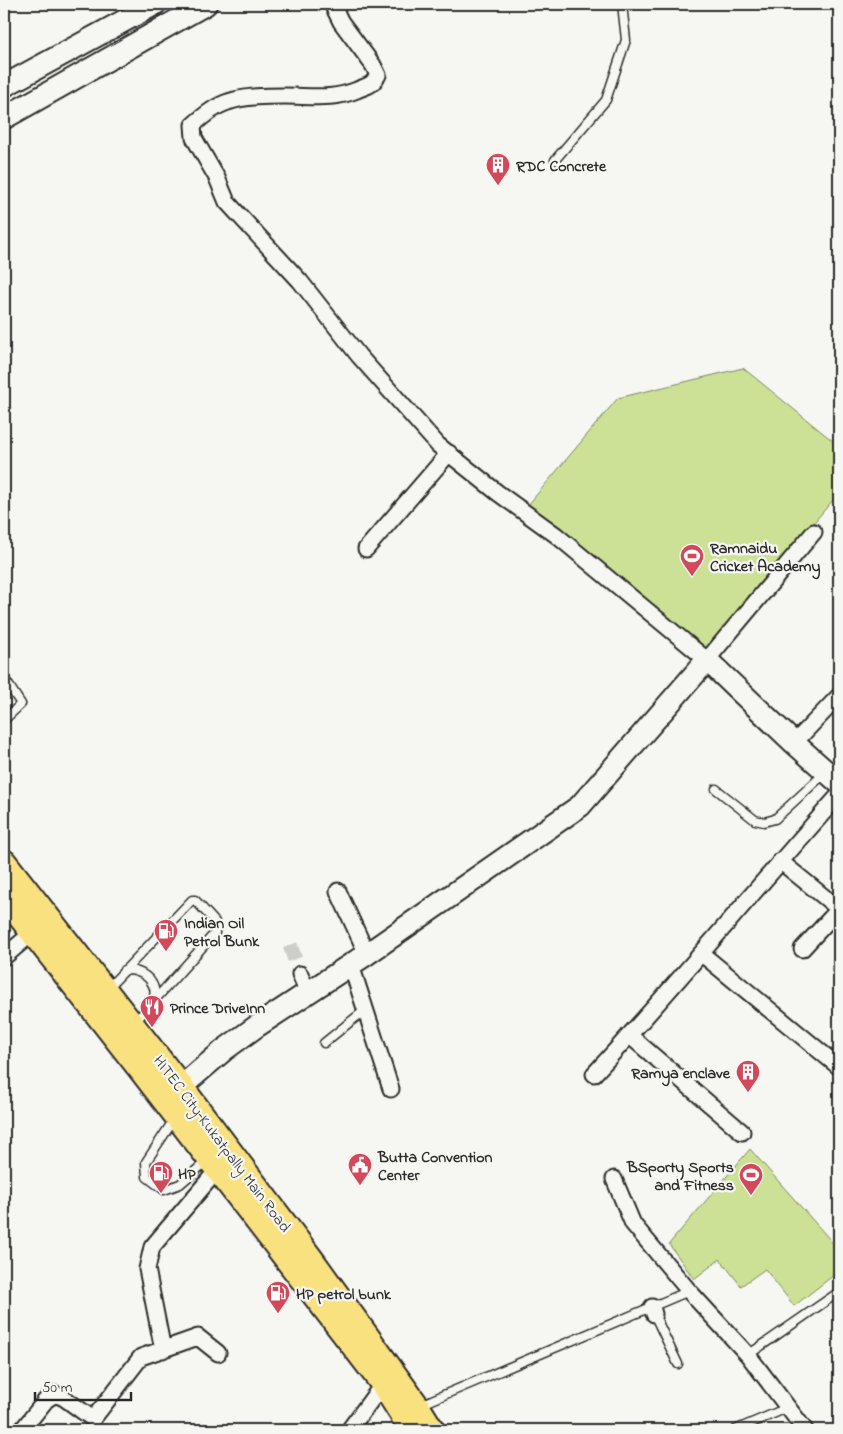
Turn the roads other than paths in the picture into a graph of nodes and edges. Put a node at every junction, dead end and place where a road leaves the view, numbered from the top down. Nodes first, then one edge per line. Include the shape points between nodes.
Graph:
1 (155, 4) edge
2 (206, 4) edge
3 (332, 4) edge
4 (622, 4) edge
5 (4, 86) edge
6 (4, 118) edge
7 (555, 160) dead end
8 (448, 453) junction
9 (814, 532) dead end
10 (366, 549) dead end
11 (708, 660) junction
12 (4, 678) edge
13 (839, 696) edge
14 (4, 720) edge
15 (794, 743) junction
16 (833, 777) edge
17 (716, 789) dead end
18 (839, 795) edge
19 (780, 861) junction
20 (4, 862) edge
21 (338, 891) dead end
22 (4, 896) edge
23 (839, 909) edge
24 (32, 933) junction
25 (802, 950) dead end
26 (702, 954) junction
27 (4, 958) edge
28 (359, 960) junction
29 (124, 970) junction
30 (105, 990) junction
31 (154, 1000) junction
32 (366, 1010) junction
33 (132, 1024) junction
34 (629, 1035) junction
35 (324, 1044) dead end
36 (839, 1067) edge
37 (594, 1074) dead end
38 (181, 1087) junction
39 (391, 1089) dead end
40 (177, 1116) junction
41 (742, 1132) dead end
42 (214, 1164) junction
43 (614, 1179) dead end
44 (689, 1291) junction
45 (839, 1292) edge
46 (653, 1310) junction
47 (163, 1350) junction
48 (218, 1353) dead end
49 (748, 1354) junction
50 (678, 1364) dead end
51 (383, 1384) junction
52 (418, 1406) junction
53 (787, 1408) junction
54 (22, 1430) edge
55 (349, 1430) edge
56 (412, 1430) edge
57 (432, 1430) edge
58 (736, 1430) edge
59 (805, 1430) edge

1 - 5 street
2 - 6 street
3 - 8 street via 378,75 372,84 337,97 287,96 228,102 193,125 194,138 227,202 300,281 359,356
4 - 7 lane via 626,40 606,100
8 - 10 street
8 - 11 street via 556,535
9 - 11 street
11 - 15 street
11 - 28 street via 580,806
12 - 14 lane via 21,704
13 - 15 street
15 - 16 street
16 - 17 lane via 775,820 764,822 755,820
18 - 19 street
19 - 23 street
19 - 26 street
20 - 30 main road, HITEC City–Kukatpally Main Road
21 - 28 street
22 - 24 main road, HITEC City–Kukatpally Main Road
23 - 25 street
24 - 27 street
24 - 40 main road, HITEC City–Kukatpally Main Road
26 - 34 street
26 - 36 street
28 - 32 street
28 - 38 street via 304,983
29 - 30 lane
29 - 31 lane via 141,973 149,980 155,989
29 - 31 lane via 188,902 195,900 215,922 215,933
30 - 33 main road, HITEC City–Kukatpally Main Road
31 - 33 lane
32 - 35 lane
32 - 39 street
33 - 38 main road, HITEC City–Kukatpally Main Road
34 - 37 street
34 - 41 street
38 - 52 main road, HITEC City–Kukatpally Main Road
40 - 42 main road, HITEC City–Kukatpally Main Road
40 - 42 lane via 146,1162 147,1177 164,1190
42 - 47 street via 152,1247 147,1269
42 - 51 main road, HITEC City–Kukatpally Main Road
43 - 44 street via 633,1224
44 - 46 lane
44 - 49 street
45 - 49 lane
46 - 50 lane
46 - 52 lane
47 - 48 street via 198,1338
47 - 54 street via 141,1357 93,1419 55,1394 46,1400
49 - 53 street
51 - 55 street
51 - 56 main road, HITEC City–Kukatpally Main Road
52 - 57 main road, HITEC City–Kukatpally Main Road
53 - 58 lane
53 - 59 street

